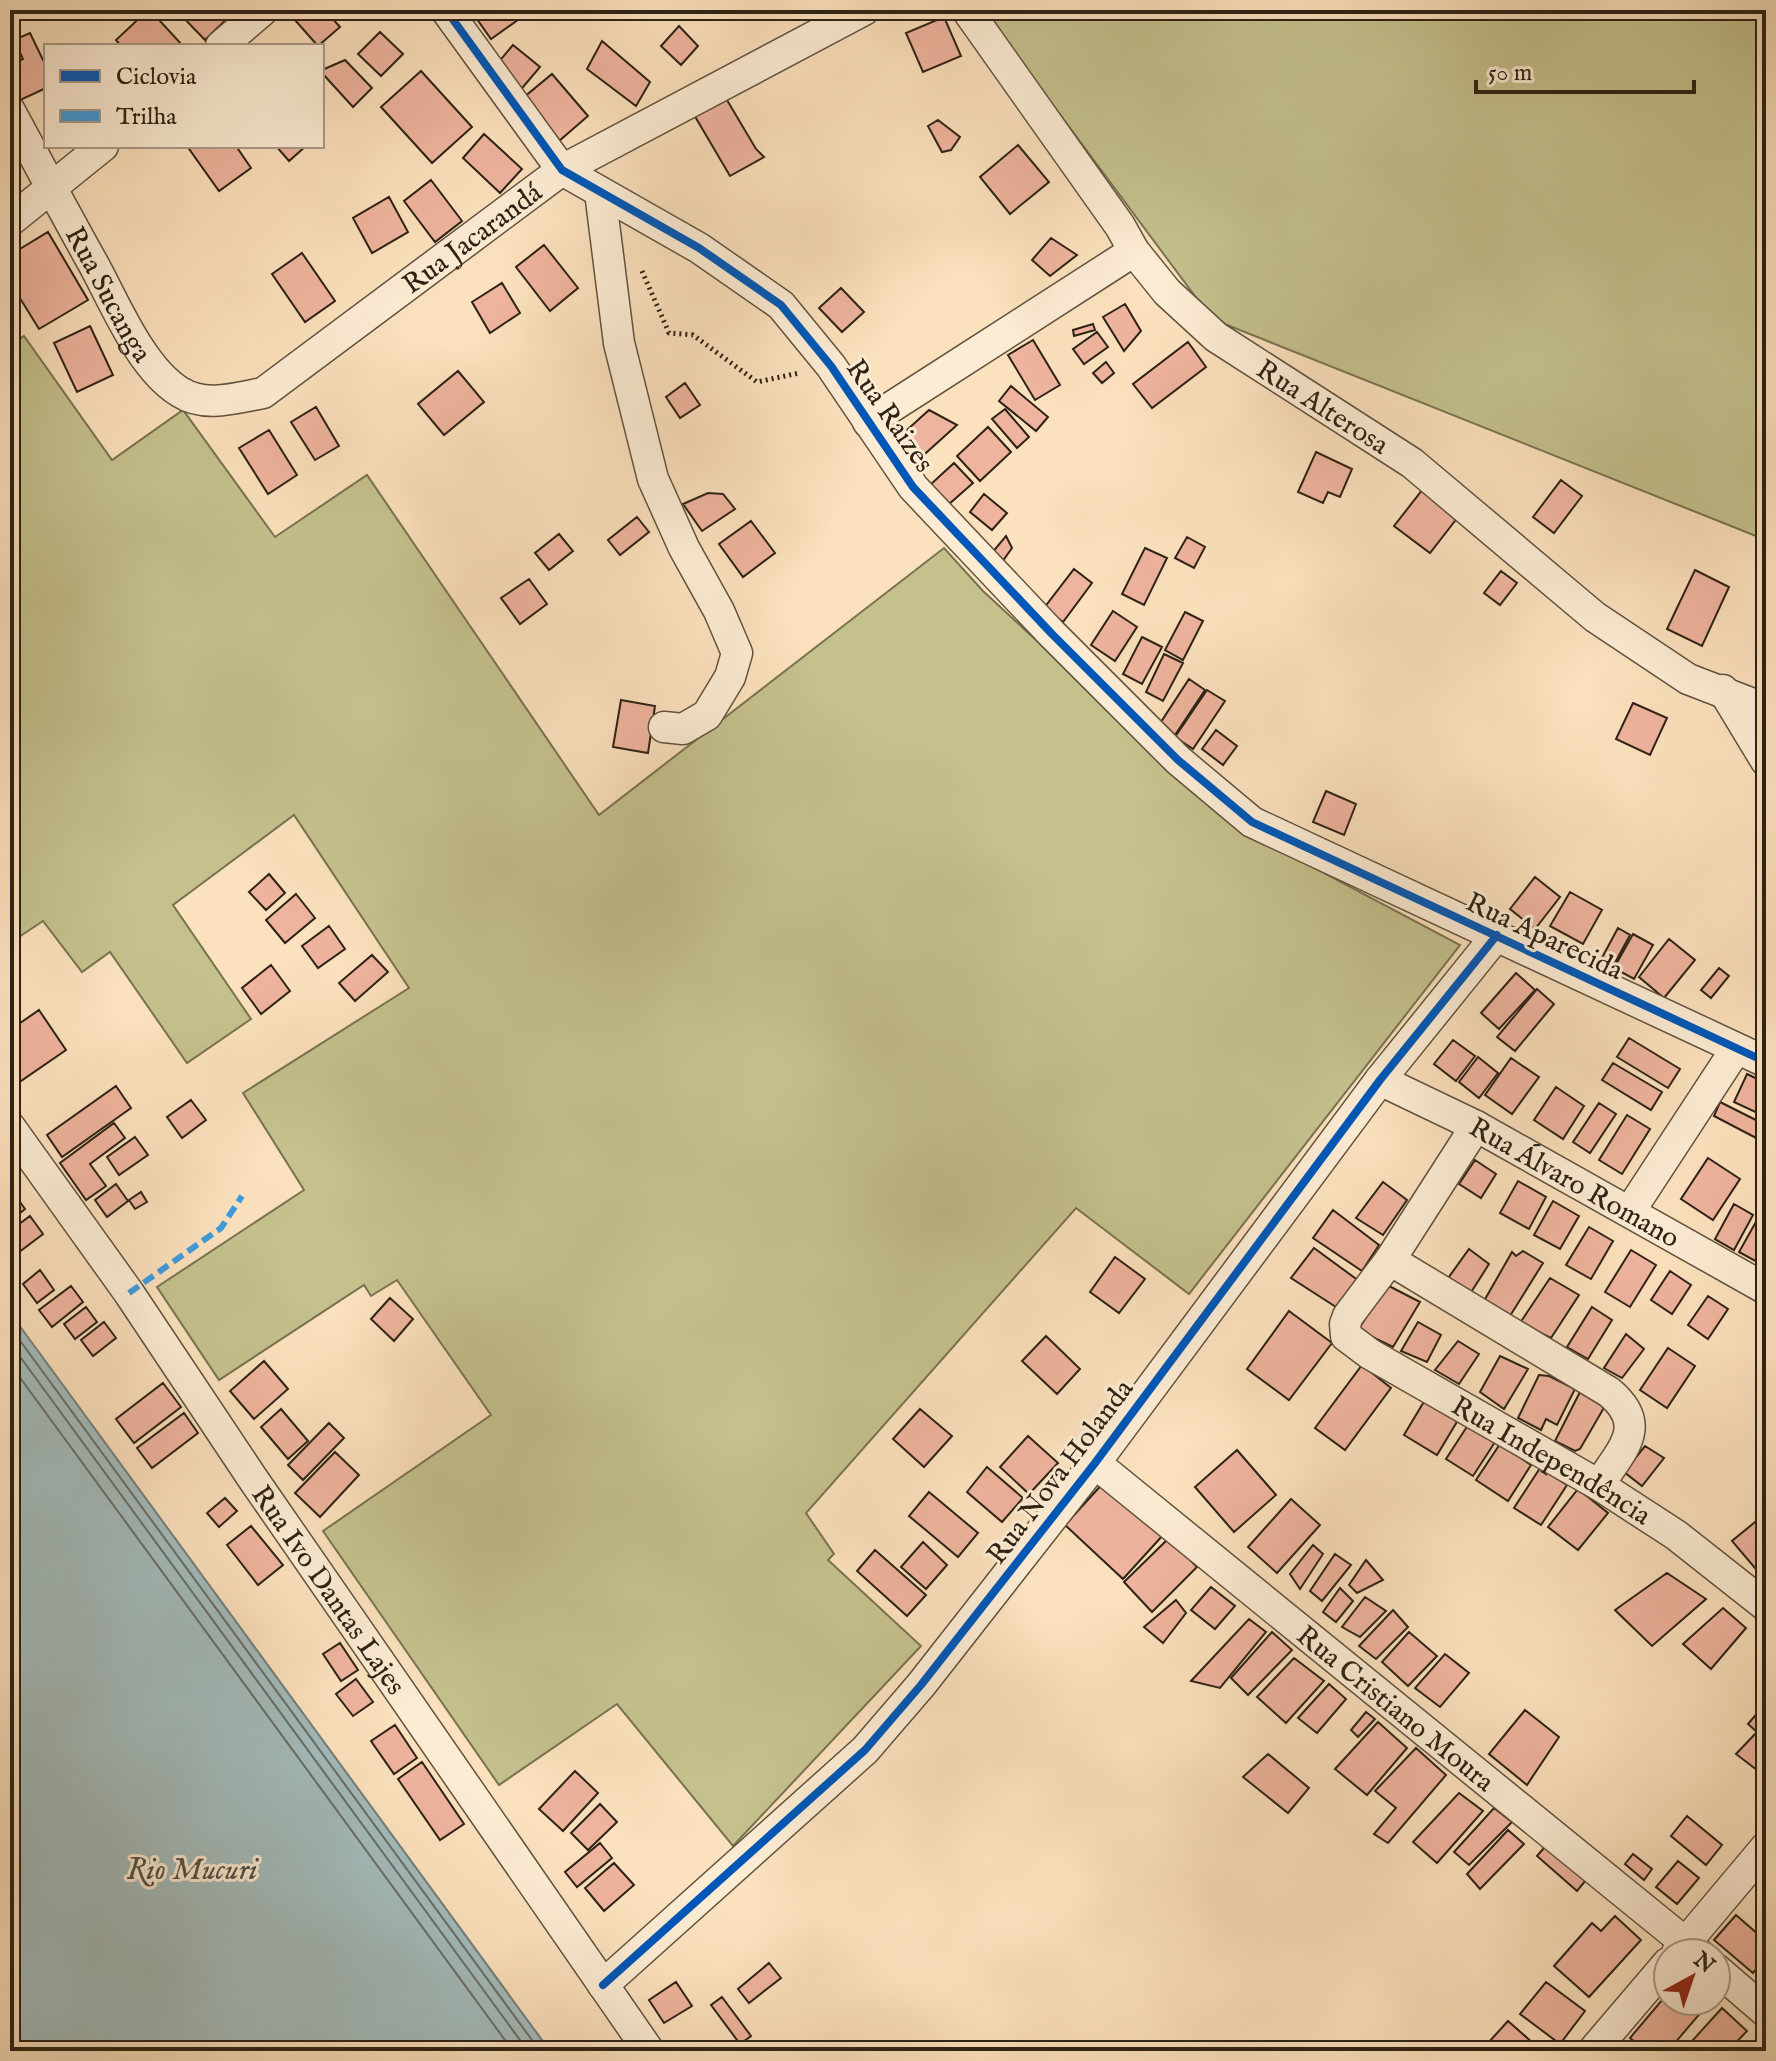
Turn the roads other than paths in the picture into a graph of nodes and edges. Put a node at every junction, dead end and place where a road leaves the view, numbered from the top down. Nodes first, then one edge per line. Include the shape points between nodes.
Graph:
1 (263, 10) edge
2 (446, 10) edge
3 (864, 10) edge
4 (967, 10) edge
5 (223, 44) edge
6 (10, 111) edge
7 (101, 148) edge
8 (562, 170) junction
9 (53, 189) junction
10 (600, 192) junction
11 (10, 221) edge
12 (1134, 251) junction
13 (263, 393) joint
14 (868, 422) junction
15 (1723, 690) junction
16 (1766, 709) edge
17 (664, 727) dead end
18 (1766, 761) edge
19 (1306, 849) joint
20 (1497, 935) junction
21 (1736, 1049) junction
22 (1766, 1062) edge
23 (1380, 1080) junction
24 (1476, 1126) junction
25 (10, 1127) edge
26 (1630, 1211) junction
27 (1390, 1260) junction
28 (1766, 1289) edge
29 (1095, 1463) junction
30 (1599, 1485) junction
31 (1766, 1606) edge
32 (1766, 1847) edge
33 (1663, 1937) edge
34 (1695, 1937) edge
35 (1732, 1983) edge
36 (603, 1985) junction
37 (1652, 1986) edge
38 (1766, 2012) edge
39 (649, 2051) edge
40 (1593, 2051) edge

1 - 5 street
2 - 8 street, Rua Raizes
3 - 8 street, Rua Jacarandá
4 - 12 street, Rua Alterosa
6 - 9 street, Rua Sucanga
7 - 9 street
8 - 10 street, Rua Raizes
8 - 13 street, Rua Jacarandá
9 - 11 street
9 - 13 street, Rua Sucanga via 137,345 166,382 199,401
10 - 14 street, Rua Raizes via 699,248 781,305
10 - 17 street via 619,343 653,479 737,653 730,677 707,715 683,729
12 - 14 street
12 - 15 street, Rua Alterosa via 1167,292 1216,337 1412,463 1595,617 1688,679
14 - 19 street, Rua Raizes via 913,487 1178,760 1252,822
15 - 16 street, Rua Alterosa
15 - 18 street
19 - 20 street, Rua Aparecida
20 - 21 street, Rua Aparecida
20 - 23 street, Rua Nova Holanda
21 - 22 street, Rua Aparecida
21 - 26 street
23 - 24 street, Rua Álvaro Romano
23 - 29 street, Rua Nova Holanda
24 - 26 street, Rua Álvaro Romano
24 - 27 street
25 - 36 street, Rua Ivo Dantas Lajes
26 - 28 street, Rua Álvaro Romano
27 - 30 street via 1622,1403 1629,1413 1631,1435
27 - 30 street, Rua Independência via 1348,1316 1346,1336
29 - 33 street, Rua Cristiano Moura
29 - 36 street, Rua Nova Holanda via 865,1750
30 - 31 street, Rua Independência via 1676,1535
32 - 34 street
35 - 38 street
36 - 39 street, Rua Ivo Dantas Lajes
37 - 40 street

